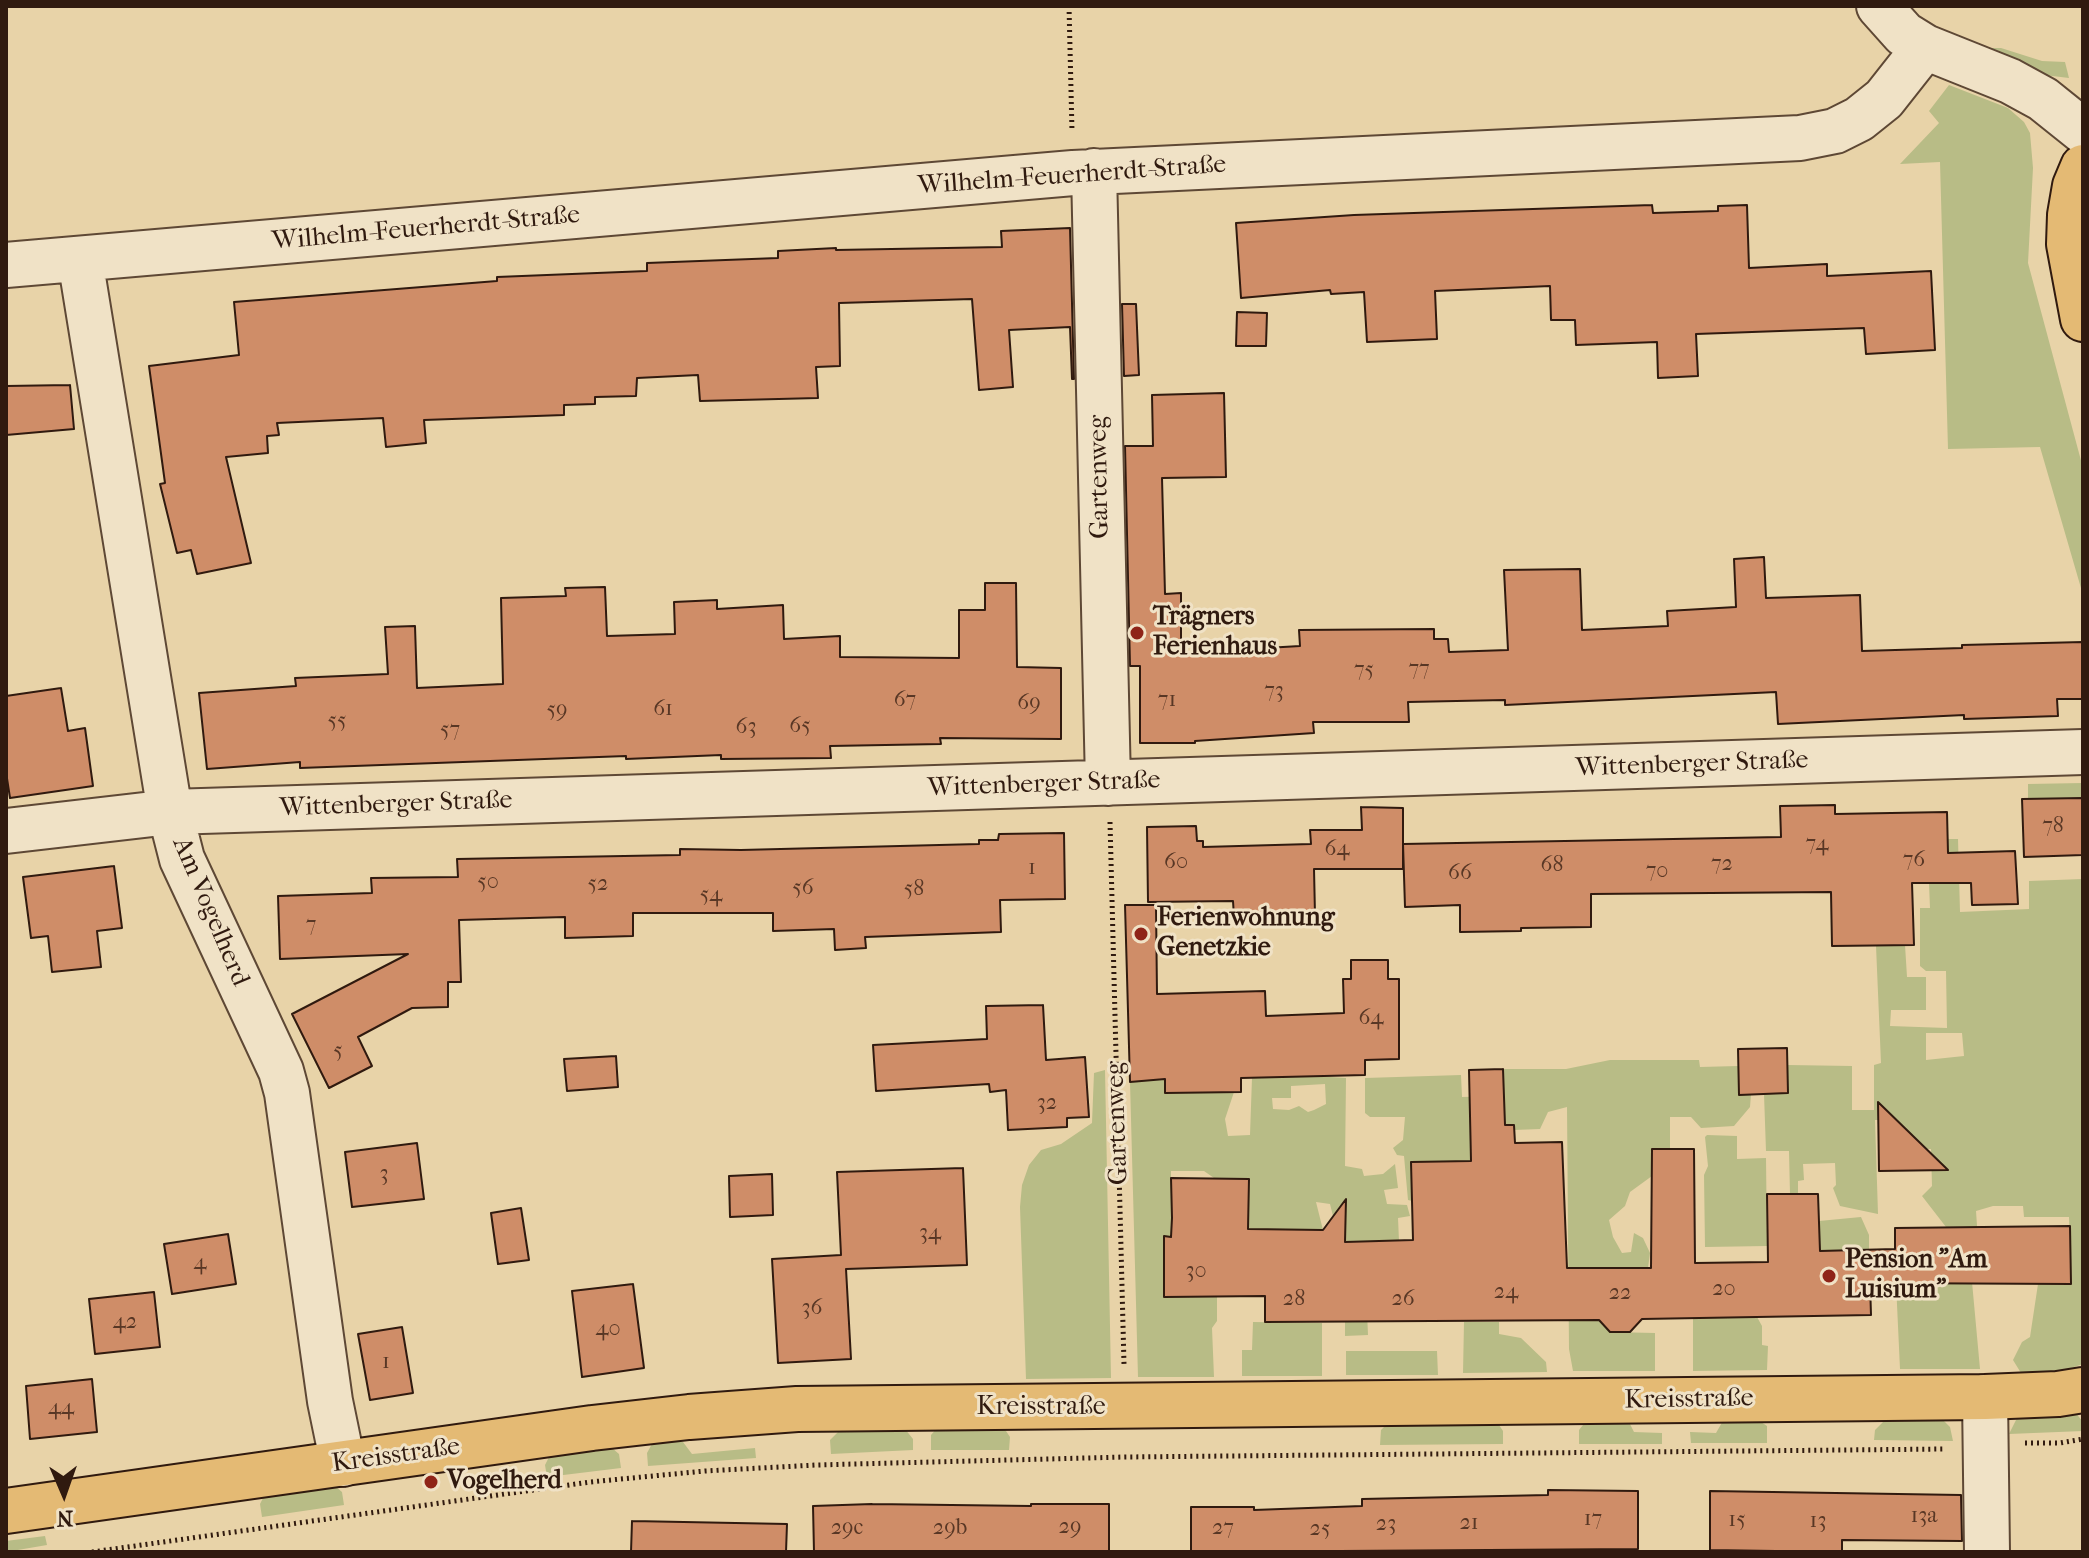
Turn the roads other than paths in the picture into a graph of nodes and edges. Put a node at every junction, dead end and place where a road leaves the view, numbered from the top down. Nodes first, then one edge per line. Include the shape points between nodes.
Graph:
1 (1879, 6) edge
2 (1925, 47) junction
3 (2083, 131) edge
4 (2083, 167) edge
5 (1084, 172) junction
6 (80, 259) junction
7 (6, 265) edge
8 (2083, 319) edge
9 (2083, 752) edge
10 (1108, 795) junction
11 (170, 812) junction
12 (6, 831) edge
13 (2083, 1390) edge
14 (1985, 1397) junction
15 (343, 1464) junction
16 (6, 1511) edge
17 (1987, 1552) edge

1 - 2 street via 1904,34
2 - 3 street via 2010,81
2 - 5 street, Wilhelm-Feuerherdt-Straße via 1884,99 1859,119 1835,131 1800,138
4 - 8 main road via 2075,186 2069,244
5 - 6 street, Wilhelm-Feuerherdt-Straße
5 - 10 street, Gartenweg
6 - 7 street, Wilhelm-Feuerherdt-Straße
6 - 11 street, Am Vogelherd
9 - 10 street, Wittenberger Straße
10 - 11 street, Wittenberger Straße
11 - 12 street, Wittenberger Straße
11 - 15 street, Am Vogelherd via 182,859 287,1093
13 - 14 main road, Kreisstraße
14 - 15 main road, Kreisstraße via 797,1409 592,1428
14 - 17 street
15 - 16 main road, Kreisstraße

